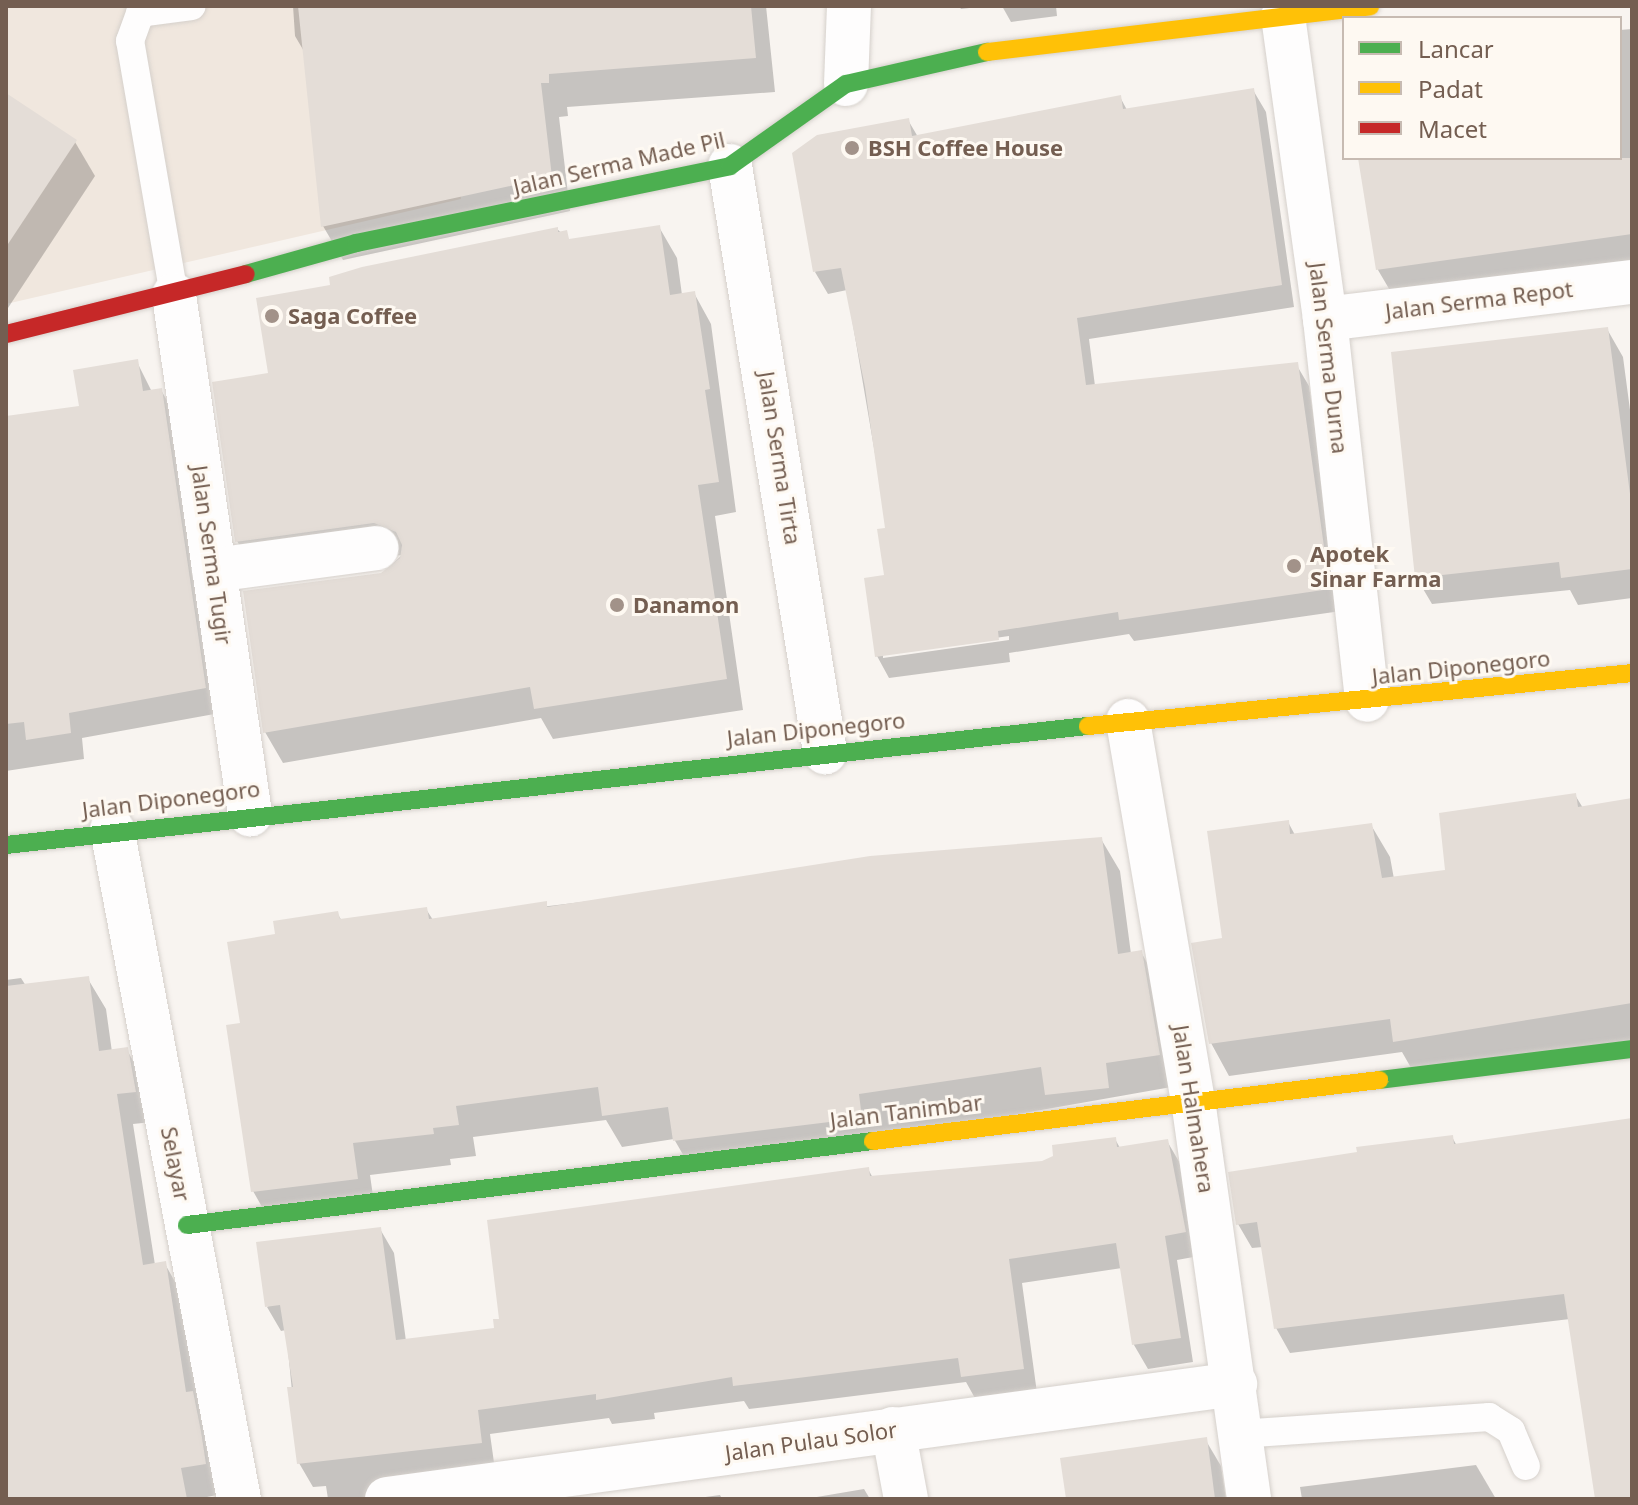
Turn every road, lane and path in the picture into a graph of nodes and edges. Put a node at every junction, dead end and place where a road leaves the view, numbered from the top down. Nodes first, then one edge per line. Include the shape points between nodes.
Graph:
1 (192, 6) edge
2 (849, 6) edge
3 (1370, 6) edge
4 (1283, 16) junction
5 (846, 84) junction
6 (730, 166) junction
7 (1632, 282) edge
8 (174, 295) junction
9 (1325, 319) junction
10 (6, 334) edge
11 (377, 548) dead end
12 (214, 570) junction
13 (1632, 673) edge
14 (1367, 700) junction
15 (1128, 721) junction
16 (825, 752) junction
17 (250, 814) junction
18 (112, 829) junction
19 (6, 845) edge
20 (1632, 1049) edge
21 (1193, 1100) junction
22 (187, 1225) junction
23 (1235, 1384) junction
24 (893, 1429) junction
25 (1239, 1434) junction
26 (1526, 1466) dead end
27 (239, 1499) edge
28 (387, 1499) edge
29 (906, 1499) edge
30 (1249, 1499) edge

1 - 8 lane via 140,13 130,41
2 - 5 street
3 - 4 street, Jalan Serma Made Pil
4 - 5 street, Jalan Serma Made Pil via 980,53
4 - 9 street, Jalan Serma Durna
5 - 6 street, Jalan Serma Made Pil
6 - 8 street, Jalan Serma Made Pil via 356,243
6 - 16 street, Jalan Serma Tirta
7 - 9 street, Jalan Serma Repot
8 - 10 street, Jalan Serma Made Pil
8 - 12 street, Jalan Serma Tugir
9 - 14 street, Jalan Serma Durna
11 - 12 street
12 - 17 street, Jalan Serma Tugir
13 - 14 street, Jalan Diponegoro
14 - 15 street, Jalan Diponegoro
15 - 16 street, Jalan Diponegoro
15 - 21 street, Jalan Halmahera
16 - 17 street, Jalan Diponegoro
17 - 18 street, Jalan Diponegoro
18 - 19 street, Jalan Diponegoro
18 - 22 street, Selayar
20 - 21 street, Jalan Tanimbar
21 - 22 street, Jalan Tanimbar
21 - 23 street, Jalan Halmahera
22 - 27 street, Selayar
23 - 24 street, Jalan Pulau Solor
23 - 25 street, Jalan Halmahera
24 - 28 street, Jalan Pulau Solor
24 - 29 street
25 - 26 lane via 1489,1417 1511,1431
25 - 30 street, Jalan Halmahera

